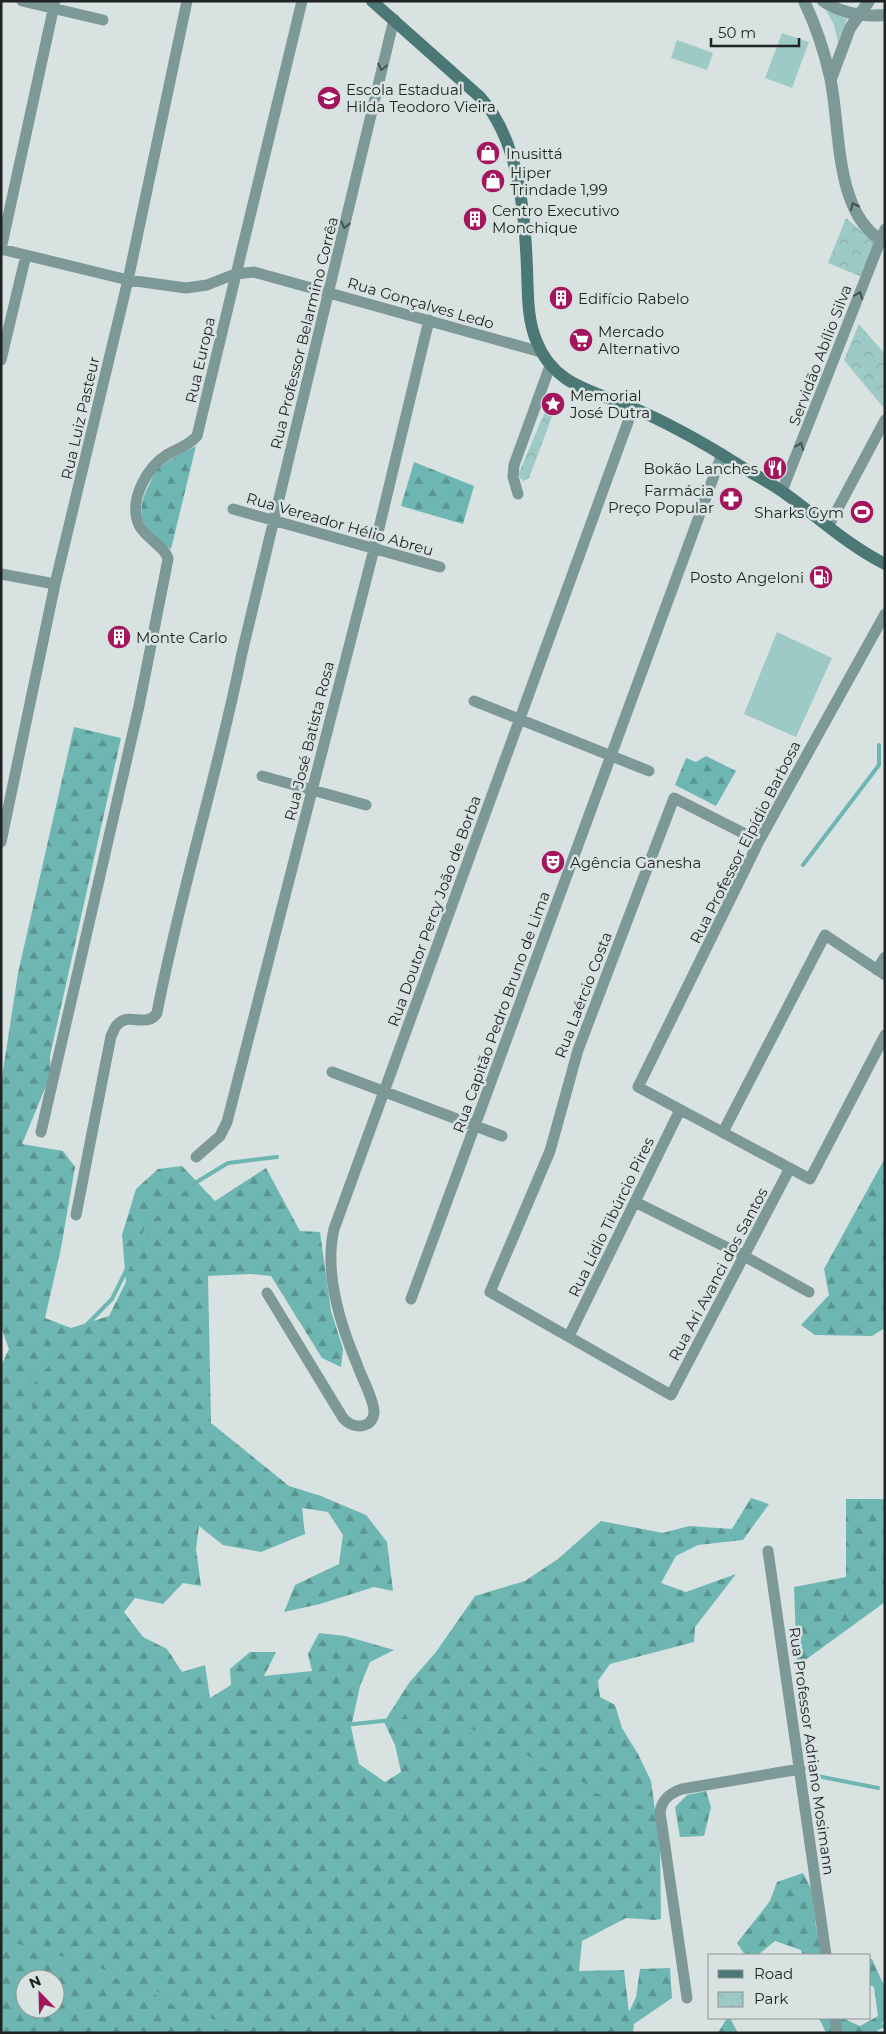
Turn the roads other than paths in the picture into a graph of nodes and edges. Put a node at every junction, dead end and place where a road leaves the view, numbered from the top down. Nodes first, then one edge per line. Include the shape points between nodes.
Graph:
1 (22, 1) edge
2 (187, 1) edge
3 (302, 1) edge
4 (372, 1) edge
5 (804, 1) edge
6 (823, 1) edge
7 (869, 1) edge
8 (55, 5) edge
9 (858, 15) junction
10 (885, 15) edge
11 (394, 19) junction
12 (103, 20) dead end
13 (831, 79) junction
14 (883, 237) edge
15 (1, 249) edge
16 (26, 255) junction
17 (235, 274) junction
18 (128, 280) junction
19 (329, 292) junction
20 (429, 320) junction
21 (541, 352) junction
22 (1, 360) edge
23 (550, 366) junction
24 (633, 408) junction
25 (885, 420) edge
26 (722, 454) junction
27 (782, 491) junction
28 (518, 494) dead end
29 (233, 510) dead end
30 (274, 521) junction
31 (828, 527) junction
32 (374, 549) junction
33 (885, 564) edge
34 (440, 567) dead end
35 (1, 574) edge
36 (55, 584) junction
37 (885, 614) edge
38 (474, 701) dead end
39 (519, 719) junction
40 (611, 756) junction
41 (649, 771) dead end
42 (262, 776) dead end
43 (312, 790) junction
44 (366, 805) dead end
45 (1, 842) edge
46 (759, 842) junction
47 (885, 957) edge
48 (881, 973) edge
49 (885, 1035) edge
50 (332, 1072) dead end
51 (385, 1092) junction
52 (680, 1110) junction
53 (475, 1125) junction
54 (41, 1132) dead end
55 (723, 1132) junction
56 (502, 1136) dead end
57 (196, 1157) dead end
58 (790, 1168) junction
59 (635, 1202) junction
60 (76, 1214) dead end
61 (744, 1256) junction
62 (809, 1292) dead end
63 (267, 1293) dead end
64 (411, 1299) dead end
65 (569, 1336) junction
66 (768, 1550) dead end
67 (800, 1769) junction
68 (826, 1954) edge
69 (687, 1998) dead end
70 (835, 2019) edge
71 (837, 2033) edge

1 - 8 street
2 - 18 street, Rua Luiz Pasteur
3 - 17 street, Rua Europa
4 - 11 main road
5 - 13 street via 820,36
6 - 9 street
7 - 9 street
8 - 12 street
8 - 15 street
9 - 10 street
9 - 13 street
11 -> 19 street, Rua Professor Belarmino Corrêa
11 - 21 main road via 480,97 502,129 520,193 529,306
14 -> 13 street via 860,220 852,204 839,144
27 -> 14 street, Servidão Abílio Silva
15 - 16 street, Rua Gonçalves Ledo
16 - 18 street, Rua Gonçalves Ledo
16 - 22 street
17 - 18 street, Rua Gonçalves Ledo via 207,285 186,288
17 - 19 street, Rua Gonçalves Ledo via 254,272
17 - 54 street, Rua Europa via 197,436 191,443 156,463 136,501 139,525 164,550 168,559 142,692
18 - 36 street, Rua Luiz Pasteur
19 - 20 street, Rua Gonçalves Ledo
19 - 30 street, Rua Professor Belarmino Corrêa
20 - 21 street, Rua Gonçalves Ledo
20 - 32 street, Rua José Batista Rosa
21 - 23 main road
23 - 24 main road via 578,386
23 - 28 street via 514,465 513,477
24 - 26 main road
24 - 39 street, Rua Doutor Percy João de Borba
25 - 31 street
26 - 27 main road
26 - 40 street, Rua Capitão Pedro Bruno de Lima
27 - 31 main road
29 - 30 street, Rua Vereador Hélio Abreu
30 - 32 street, Rua Vereador Hélio Abreu
30 - 60 street, Rua Professor Belarmino Corrêa via 157,1013 147,1021 130,1019 118,1024 111,1036
31 - 33 main road
32 - 34 street, Rua Vereador Hélio Abreu
32 - 43 street, Rua José Batista Rosa
35 - 36 street
36 - 45 street, Rua Luiz Pasteur
37 - 46 street, Rua Professor Elpídio Barbosa
38 - 39 street
39 - 40 street
39 - 51 street, Rua Doutor Percy João de Borba
40 - 41 street
40 - 53 street, Rua Capitão Pedro Bruno de Lima
42 - 43 street
43 - 44 street
43 - 57 street, Rua José Batista Rosa via 227,1122 220,1136
46 - 52 street, Rua Professor Elpídio Barbosa via 638,1088
46 - 65 street, Rua Laércio Costa via 674,798 575,1057 550,1151 490,1292
47 - 48 street
48 - 55 street via 825,935
49 - 58 street via 810,1179
50 - 51 street
51 - 53 street
51 - 63 street, Rua Doutor Percy João de Borba via 332,1240 340,1316 374,1413 363,1426 348,1425
52 - 55 street
52 - 59 street, Rua Lídio Tibúrcio Pires
53 - 56 street
53 - 64 street, Rua Capitão Pedro Bruno de Lima
55 - 58 street
58 - 61 street, Rua Ari Avanci dos Santos
59 - 61 street
59 - 65 street, Rua Lídio Tibúrcio Pires
61 - 62 street
61 - 65 street, Rua Ari Avanci dos Santos via 671,1395
66 - 67 street, Rua Professor Adriano Mosimann
67 - 68 street, Rua Professor Adriano Mosimann
67 - 69 street via 682,1789 673,1792 661,1804
70 - 71 street

